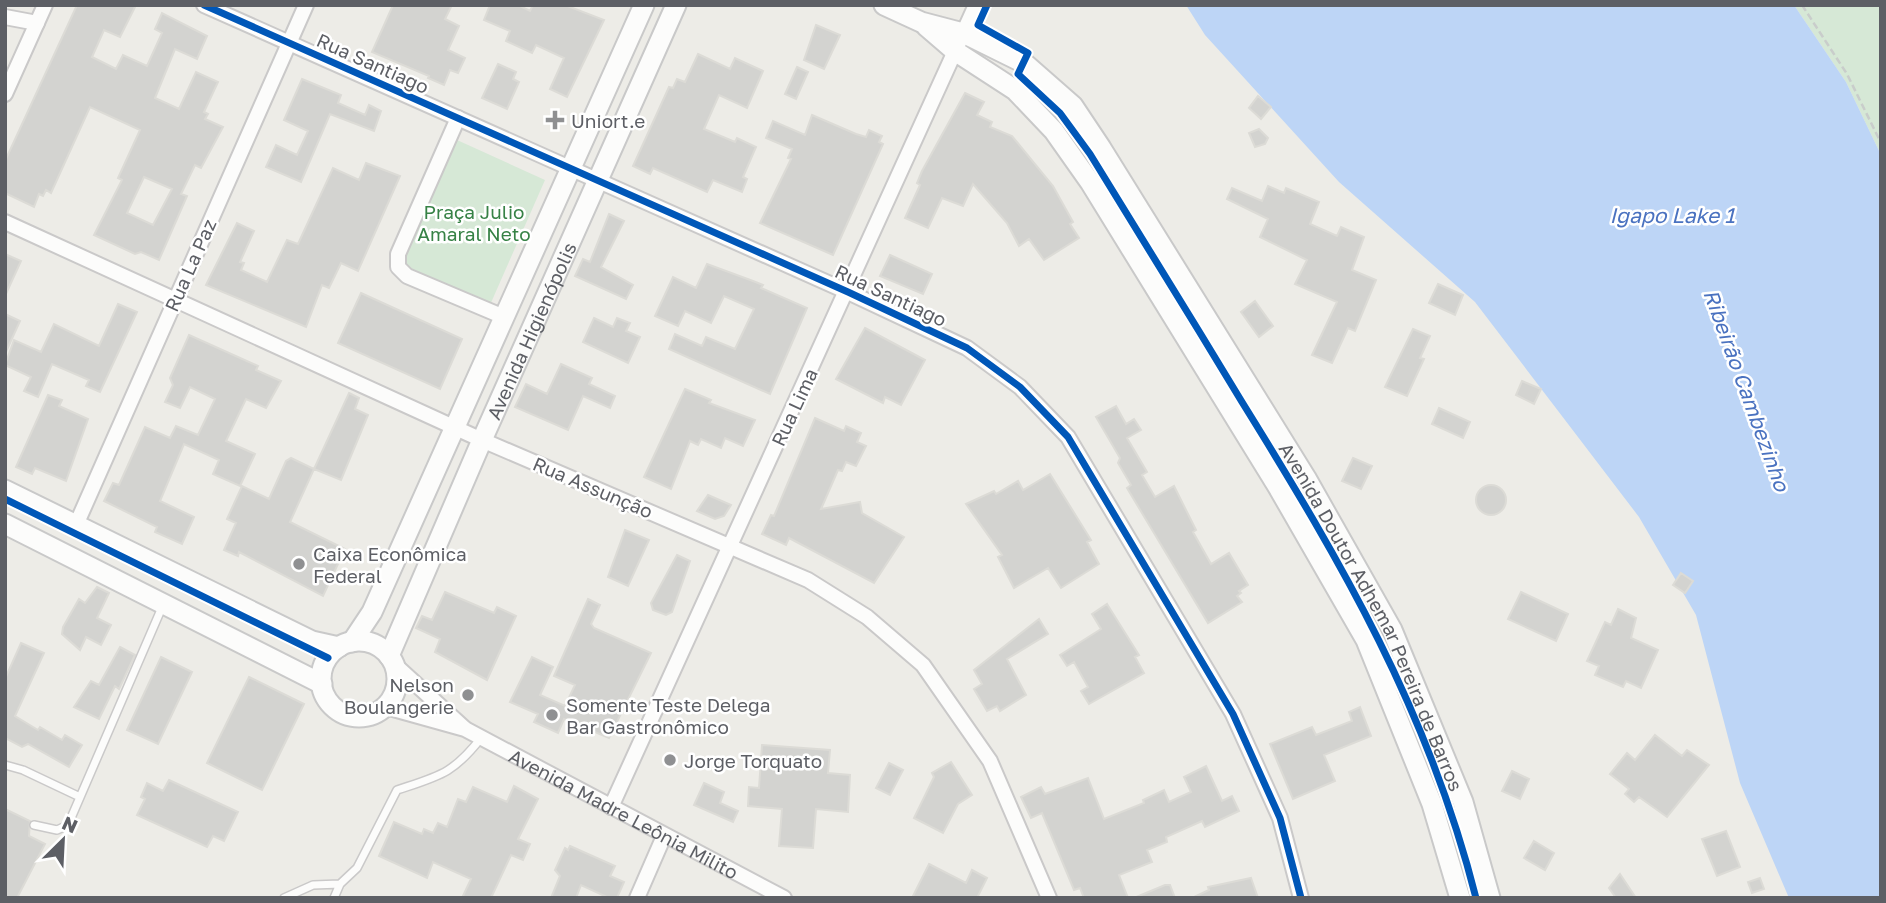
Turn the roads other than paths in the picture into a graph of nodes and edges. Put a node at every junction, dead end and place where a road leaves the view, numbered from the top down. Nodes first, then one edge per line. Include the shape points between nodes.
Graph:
1 (45, 5) edge
2 (204, 5) edge
3 (306, 5) edge
4 (645, 5) edge
5 (676, 5) edge
6 (884, 5) edge
7 (976, 5) edge
8 (5, 17) edge
9 (37, 23) junction
10 (959, 42) junction
11 (289, 43) junction
12 (1030, 67) junction
13 (1015, 90) junction
14 (5, 94) edge
15 (458, 118) junction
16 (572, 169) junction
17 (598, 180) junction
18 (5, 222) edge
19 (848, 292) junction
20 (174, 299) junction
21 (504, 317) junction
22 (1244, 380) junction
23 (1220, 394) junction
24 (455, 427) junction
25 (482, 440) junction
26 (5, 490) edge
27 (5, 524) edge
28 (76, 525) junction
29 (730, 545) junction
30 (163, 604) junction
31 (346, 645) junction
32 (392, 661) junction
33 (322, 684) junction
34 (386, 707) junction
35 (465, 729) junction
36 (1438, 737) junction
37 (481, 738) junction
38 (1409, 746) junction
39 (5, 765) edge
40 (80, 797) junction
41 (611, 807) junction
42 (34, 825) dead end
43 (664, 836) junction
44 (340, 884) junction
45 (284, 898) edge
46 (334, 898) edge
47 (637, 898) edge
48 (784, 898) edge
49 (1049, 898) edge
50 (1301, 898) edge
51 (1460, 898) edge
52 (1490, 898) edge

1 - 9 street
2 - 11 street, Rua Santiago
3 - 11 street, Rua La Paz
4 - 16 main road, Avenida Higienópolis
5 - 17 main road, Avenida Higienópolis
6 - 10 main road
7 - 10 street, Rua Lima
8 - 9 street
9 - 14 street
10 - 12 main road, Avenida Doutor Adhemar Pereira de Barros
10 - 13 main road, Avenida Doutor Adhemar Pereira de Barros
10 - 19 street, Rua Lima
11 - 15 street, Rua Santiago
11 - 20 street, Rua La Paz
12 - 13 main road via 1018,74
12 - 22 main road, Avenida Doutor Adhemar Pereira de Barros via 1073,106
13 - 23 main road, Avenida Doutor Adhemar Pereira de Barros via 1054,131 1090,182
15 - 16 street, Rua Santiago
15 - 21 street via 398,254 398,267 407,276
16 - 17 street, Rua Santiago
16 - 21 main road, Avenida Higienópolis
17 - 19 street, Rua Santiago
17 - 25 main road, Avenida Higienópolis
18 - 20 street, Rua Assunção
19 - 29 street, Rua Lima
19 - 50 street, Rua Santiago via 967,348 1020,387 1068,437 1233,714 1280,818
20 - 24 street, Rua Assunção
20 - 28 street, Rua La Paz
21 - 24 main road, Avenida Higienópolis
22 - 23 main road
22 - 36 main road, Avenida Doutor Adhemar Pereira de Barros via 1357,564 1392,630
23 - 38 main road, Avenida Doutor Adhemar Pereira de Barros via 1367,640
24 - 25 street, Rua Assunção
24 - 31 main road, Avenida Higienópolis via 372,612
25 - 29 street, Rua Assunção
25 - 32 main road, Avenida Higienópolis
26 - 28 main road
27 - 30 main road
28 - 31 main road via 312,641
29 - 41 street, Rua Lima
29 - 49 street, Rua Assunção via 808,580 867,617 923,665 990,761
30 - 33 main road
30 - 40 lane
31 - 32 main road via 373,644
31 - 33 main road via 325,663
32 - 34 main road via 397,687
32 - 35 street, Avenida Madre Leônia Milito
33 - 34 main road via 341,713 364,717
34 - 35 street, Avenida Madre Leônia Milito
35 - 37 street, Avenida Madre Leônia Milito
36 - 38 main road
36 - 52 main road, Avenida Doutor Adhemar Pereira de Barros
37 - 41 street, Avenida Madre Leônia Milito
37 - 44 lane via 462,763 397,790 357,868
38 - 51 main road, Avenida Doutor Adhemar Pereira de Barros
39 - 40 lane
40 - 42 lane via 68,825 57,830
41 - 43 street, Avenida Madre Leônia Milito
43 - 47 street
43 - 48 street, Avenida Madre Leônia Milito
44 - 45 lane via 313,885
44 - 46 lane

